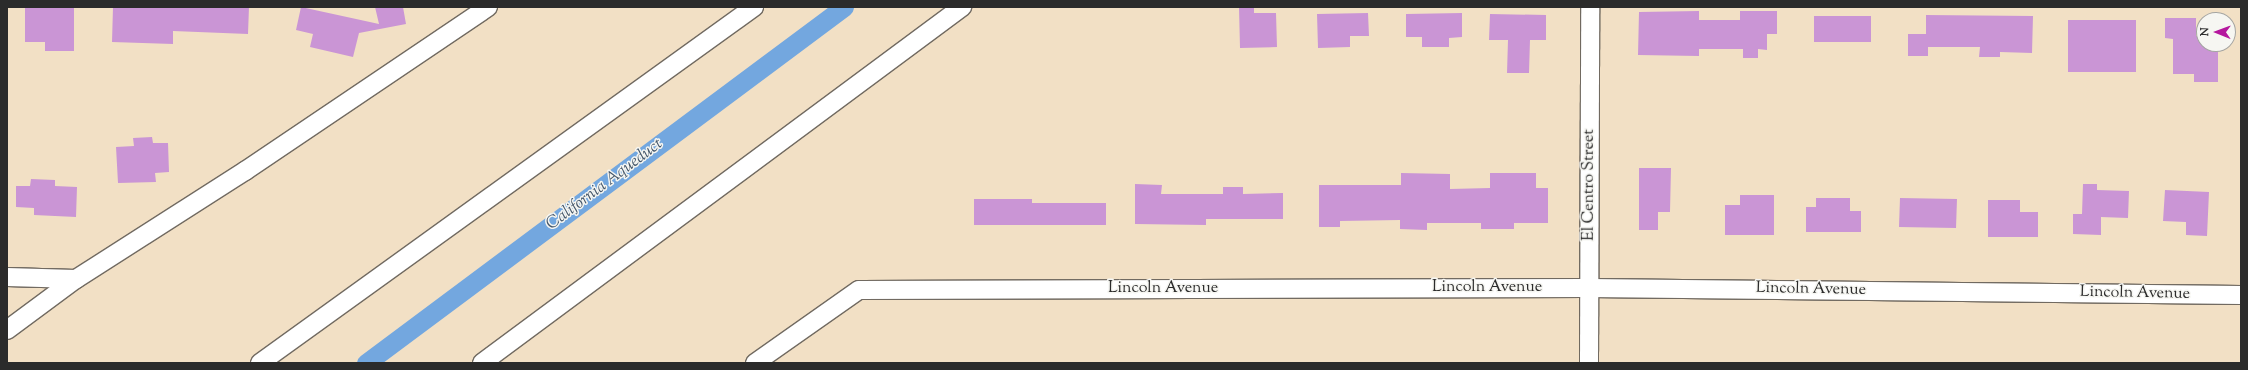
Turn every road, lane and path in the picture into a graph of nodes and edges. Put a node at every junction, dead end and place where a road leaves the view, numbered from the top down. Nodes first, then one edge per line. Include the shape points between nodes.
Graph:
1 (488, 7) edge
2 (754, 7) edge
3 (962, 7) edge
4 (1590, 7) edge
5 (7, 277) edge
6 (76, 279) junction
7 (1590, 288) junction
8 (2241, 295) edge
9 (7, 330) edge
10 (260, 363) edge
11 (482, 363) edge
12 (755, 363) edge
13 (1589, 363) edge

1 - 6 street via 245,171
2 - 10 street
3 - 11 street
4 - 7 street, El Centro Street
5 - 6 street
6 - 9 street
7 - 8 street, Lincoln Avenue
7 - 12 street, Lincoln Avenue via 859,290
7 - 13 street, El Centro Street

